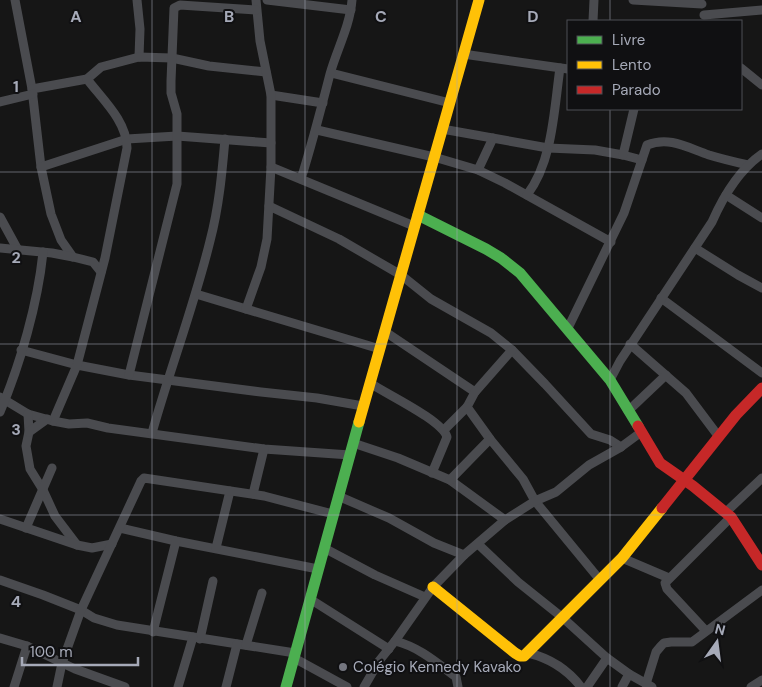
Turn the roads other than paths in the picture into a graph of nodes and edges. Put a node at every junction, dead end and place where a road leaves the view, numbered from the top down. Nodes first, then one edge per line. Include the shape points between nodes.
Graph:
1 (15, 0) edge
2 (137, 0) edge
3 (267, 0) edge
4 (352, 0) edge
5 (479, 0) edge
6 (594, 0) edge
7 (633, 0) edge
8 (701, 2) edge
9 (172, 4) edge
10 (256, 5) edge
11 (351, 10) junction
12 (762, 10) edge
13 (705, 18) edge
14 (593, 20) edge
15 (464, 54) junction
16 (139, 57) junction
17 (172, 58) junction
18 (564, 68) edge
19 (266, 72) junction
20 (742, 72) edge
21 (331, 73) junction
22 (87, 79) junction
23 (762, 85) edge
24 (32, 92) junction
25 (271, 95) junction
26 (0, 102) edge
27 (323, 103) junction
28 (450, 103) junction
29 (634, 110) edge
30 (442, 129) junction
31 (316, 130) junction
32 (177, 136) junction
33 (494, 138) junction
34 (127, 139) junction
35 (225, 139) junction
36 (271, 142) junction
37 (548, 148) junction
38 (623, 155) junction
39 (762, 155) edge
40 (434, 157) junction
41 (642, 160) junction
42 (748, 165) junction
43 (41, 167) junction
44 (272, 167) junction
45 (478, 170) junction
46 (301, 179) junction
47 (527, 195) junction
48 (726, 195) junction
49 (270, 206) junction
50 (418, 215) junction
51 (0, 217) edge
52 (762, 218) edge
53 (414, 226) junction
54 (610, 242) junction
55 (0, 248) edge
56 (695, 248) junction
57 (18, 250) junction
58 (43, 252) junction
59 (73, 257) junction
60 (105, 258) junction
61 (93, 262) junction
62 (101, 272) junction
63 (400, 275) junction
64 (762, 288) edge
65 (196, 294) junction
66 (661, 298) junction
67 (246, 309) junction
68 (568, 328) junction
69 (384, 331) junction
70 (630, 344) junction
71 (380, 348) junction
72 (21, 350) junction
73 (512, 350) junction
74 (77, 365) junction
75 (762, 373) edge
76 (129, 375) junction
77 (666, 375) junction
78 (167, 380) junction
79 (610, 380) junction
80 (370, 383) junction
81 (762, 388) edge
82 (475, 392) junction
83 (3, 398) edge
84 (363, 406) junction
85 (467, 407) junction
86 (628, 411) junction
87 (0, 412) edge
88 (28, 414) junction
89 (50, 420) junction
90 (444, 430) junction
91 (29, 432) junction
92 (152, 433) junction
93 (640, 433) junction
94 (719, 437) junction
95 (490, 439) junction
96 (621, 446) junction
97 (264, 449) junction
98 (351, 449) junction
99 (52, 468) dead end
100 (432, 473) junction
101 (762, 478) edge
102 (450, 480) junction
103 (684, 480) junction
104 (43, 490) junction
105 (230, 491) junction
106 (253, 494) junction
107 (338, 496) junction
108 (536, 501) junction
109 (333, 514) junction
110 (729, 515) junction
111 (0, 519) edge
112 (505, 520) junction
113 (26, 528) junction
114 (120, 528) junction
115 (176, 541) junction
116 (112, 544) junction
117 (478, 544) junction
118 (77, 545) junction
119 (92, 548) junction
120 (216, 548) junction
121 (324, 548) junction
122 (464, 555) junction
123 (622, 558) junction
124 (103, 562) junction
125 (762, 565) edge
126 (318, 569) junction
127 (669, 578) junction
128 (0, 580) edge
129 (600, 580) junction
130 (213, 581) dead end
131 (432, 587) junction
132 (762, 590) edge
133 (262, 593) dead end
134 (426, 597) junction
135 (310, 599) junction
136 (82, 610) junction
137 (563, 618) junction
138 (706, 631) junction
139 (153, 632) junction
140 (0, 638) edge
141 (196, 638) junction
142 (242, 644) junction
143 (392, 645) junction
144 (27, 646) junction
145 (528, 653) junction
146 (294, 655) junction
147 (607, 658) junction
148 (62, 663) junction
149 (629, 674) junction
150 (762, 680) edge
151 (649, 685) edge
152 (14, 687) edge
153 (57, 687) edge
154 (123, 687) edge
155 (178, 687) edge
156 (226, 687) edge
157 (286, 687) edge
158 (347, 687) edge
159 (364, 687) edge
160 (458, 687) edge
161 (581, 687) edge
162 (588, 687) edge
163 (622, 687) edge
164 (751, 687) edge

1 - 24 street
2 - 16 street via 140,14
3 - 11 street
4 - 11 street
5 - 15 street
6 - 14 street
7 - 8 street
8 - 13 street
9 - 10 street
9 - 17 street
10 - 19 street
11 - 21 street
12 - 13 street
15 - 18 street
15 - 28 street
16 - 17 street
16 - 22 street via 101,67
17 - 19 street
17 - 32 street via 171,93 177,114
18 - 37 street
19 - 25 street
20 - 23 street
21 - 27 street
21 - 28 street
22 - 24 street
22 - 34 street via 116,116
24 - 26 street
24 - 43 street
25 - 27 street
25 - 36 street
27 - 31 street
28 - 30 street
29 - 38 street
30 - 33 street
30 - 40 street
31 - 40 street
31 - 46 street
32 - 34 street
32 - 35 street
32 - 76 street via 176,192
33 - 37 street
33 - 45 street
34 - 43 street
34 - 60 street
35 - 36 street
35 - 65 street via 217,211
36 - 44 street
37 - 38 street
37 - 47 street via 537,179
38 - 41 street
39 - 42 street
40 - 45 street
40 - 50 street
41 - 42 street via 648,145 674,142
41 - 54 street via 633,191
42 - 48 street
43 - 59 street via 55,227
44 - 46 street
44 - 49 street
45 - 47 street
46 - 53 street
47 - 54 street
48 - 52 street
48 - 56 street
49 - 63 street via 339,239
49 - 67 street via 261,267
50 - 53 street
50 - 68 street via 501,258 530,283
51 - 57 street
53 - 63 street
54 - 68 street
55 - 57 street
56 - 64 street
56 - 66 street
57 - 58 street
58 - 59 street
58 - 72 street
59 - 61 street
60 - 61 street
60 - 62 street
61 - 62 street
62 - 74 street
63 - 69 street
63 - 73 street via 431,299 491,333
65 - 67 street
65 - 78 street
66 - 70 street
66 - 75 street
67 - 71 street
68 - 79 street
69 - 71 street
69 - 82 street
70 - 77 street
70 - 79 street
71 - 80 street
72 - 74 street
72 - 83 street
73 - 82 street
73 - 96 street via 590,434
74 - 76 street
74 - 89 street
76 - 78 street
77 - 86 street
77 - 94 street via 686,393
78 - 84 street
78 - 92 street
79 - 86 street
80 - 84 street
80 - 90 street
81 - 94 street
82 - 85 street
83 - 87 street
83 - 88 street
84 - 98 street
85 - 90 street
85 - 95 street
86 - 93 street
88 - 89 street
88 - 91 street
89 - 91 street
89 - 92 street
90 - 100 street via 447,437
91 - 104 street via 26,446 30,469
92 - 97 street
93 - 96 street
93 - 103 street via 660,463
94 - 103 street
95 - 102 street
95 - 108 street via 523,478
96 - 108 street via 589,465 556,492
97 - 98 street
97 - 106 street
98 - 100 street via 398,458
98 - 107 street
99 - 104 street
100 - 102 street
101 - 110 street
102 - 112 street
103 - 110 street
103 - 123 street
104 - 113 street
104 - 118 street via 55,516
105 - 106 street
105 - 114 street via 144,478
105 - 120 street
106 - 109 street
107 - 109 street
107 - 122 street
108 - 112 street
108 - 129 street
109 - 121 street
110 - 125 street
110 - 127 street
111 - 113 street
112 - 117 street
113 - 118 street
114 - 115 street
114 - 116 street
115 - 120 street
115 - 139 street
116 - 119 street
116 - 124 street
117 - 122 street
117 - 137 street
118 - 119 street
119 - 124 street
120 - 126 street
121 - 126 street
121 - 134 street
122 - 131 street
123 - 127 street
123 - 129 street
124 - 136 street
126 - 135 street
127 - 138 street via 665,586
128 - 136 street
129 - 137 street
130 - 141 street
131 - 134 street
131 - 145 street via 520,656
132 - 138 street
133 - 142 street
134 - 143 street
135 - 143 street
135 - 146 street
136 - 139 street via 104,622
136 - 148 street
137 - 145 street
137 - 147 street
138 - 151 street via 692,642 664,643 656,652
139 - 141 street
140 - 144 street
141 - 142 street
141 - 155 street
142 - 146 street
142 - 156 street
143 - 159 street
143 - 160 street via 409,645 429,657 456,677
144 - 148 street
144 - 152 street
145 - 161 street via 541,656 567,672
146 - 157 street
146 - 158 street
147 - 149 street
147 - 162 street
148 - 153 street
148 - 154 street
149 - 151 street
149 - 163 street
150 - 164 street

